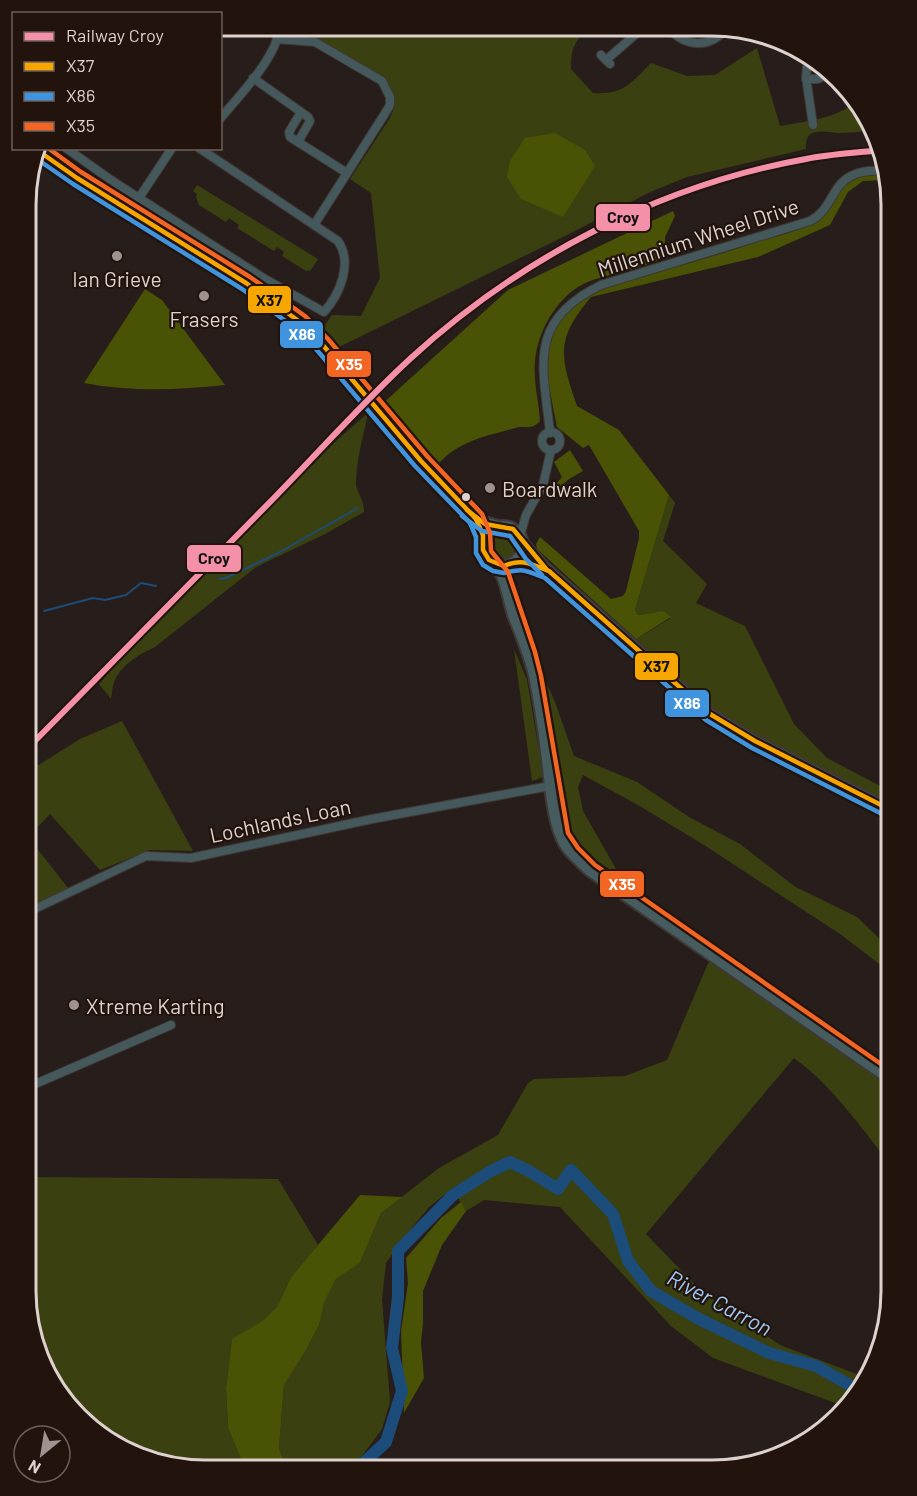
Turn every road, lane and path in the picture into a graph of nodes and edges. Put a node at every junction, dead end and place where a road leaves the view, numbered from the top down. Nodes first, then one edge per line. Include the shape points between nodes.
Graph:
1 (275, 36) edge
2 (634, 36) edge
3 (677, 36) edge
4 (718, 36) edge
5 (277, 39) junction
6 (606, 60) dead end
7 (807, 66) edge
8 (823, 77) edge
9 (253, 78) junction
10 (806, 79) junction
11 (301, 112) junction
12 (222, 117) edge
13 (813, 125) dead end
14 (298, 142) junction
15 (69, 150) edge
16 (171, 150) edge
17 (202, 150) edge
18 (44, 155) edge
19 (878, 171) edge
20 (347, 173) junction
21 (139, 198) junction
22 (314, 225) junction
23 (210, 244) junction
24 (202, 255) junction
25 (550, 433) junction
26 (551, 450) junction
27 (473, 515) junction
28 (526, 515) junction
29 (501, 526) junction
30 (484, 539) junction
31 (521, 539) junction
32 (492, 562) junction
33 (513, 562) junction
34 (549, 571) junction
35 (507, 596) junction
36 (550, 786) junction
37 (881, 805) edge
38 (36, 908) edge
39 (171, 1025) dead end
40 (881, 1073) edge
41 (36, 1084) edge

1 - 5 street
2 - 6 street
3 - 4 street via 697,43 711,42
5 - 9 street
5 - 20 street via 315,42 382,81 386,88 390,105
7 - 10 street
8 - 10 street
9 - 11 street
9 - 12 street
10 - 13 street
11 - 14 street via 310,121
11 - 14 street via 289,132
14 - 20 street
15 - 21 street
16 - 21 street
17 - 22 street
18 - 24 main road
19 - 25 street, Millennium Wheel Drive via 847,178 822,214 810,221 600,285 575,299 551,330 543,357
20 - 22 street
21 - 23 street
22 - 23 street via 338,241 345,271 324,312
23 - 24 street
24 - 27 main road via 268,298 312,333 402,440
25 - 26 street via 542,440 543,446
25 - 26 street via 557,435 560,442
26 - 28 street via 543,485
27 - 29 main road via 485,524
27 - 30 main road
28 - 29 street
28 - 31 street
29 - 30 main road via 490,530
29 - 31 main road via 513,529
30 - 32 main road via 483,550
31 - 33 main road via 521,552
31 - 34 main road
32 - 33 main road via 504,566
32 - 35 main road
33 - 34 main road via 535,564
33 - 35 main road
34 - 37 main road via 720,720
35 - 36 main road via 534,677
36 - 38 street, Lochlands Loan via 191,858 146,856
36 - 40 main road via 561,837 580,862
39 - 41 street

